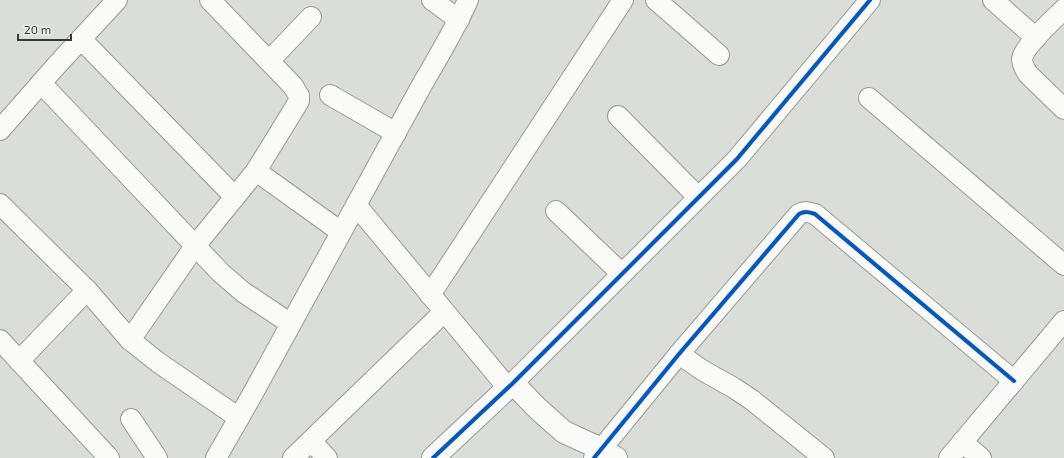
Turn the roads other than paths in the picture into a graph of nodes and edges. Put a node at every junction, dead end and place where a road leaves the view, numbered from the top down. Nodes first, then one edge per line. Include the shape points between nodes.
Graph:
1 (117, 0) edge
2 (210, 0) edge
3 (432, 0) edge
4 (468, 0) edge
5 (622, 0) edge
6 (656, 0) edge
7 (870, 0) edge
8 (993, 0) edge
9 (1064, 9) edge
10 (311, 17) dead end
11 (459, 20) junction
12 (1036, 38) junction
13 (81, 39) junction
14 (719, 55) dead end
15 (269, 61) junction
16 (41, 83) junction
17 (330, 95) dead end
18 (869, 98) dead end
19 (1064, 109) edge
20 (618, 116) dead end
21 (0, 130) edge
22 (396, 133) junction
23 (256, 171) junction
24 (235, 197) junction
25 (698, 197) junction
26 (0, 204) edge
27 (356, 205) junction
28 (556, 211) dead end
29 (341, 232) junction
30 (195, 246) junction
31 (1064, 265) edge
32 (622, 274) junction
33 (87, 290) junction
34 (430, 295) junction
35 (444, 312) junction
36 (1064, 321) edge
37 (291, 324) junction
38 (0, 340) edge
39 (130, 340) junction
40 (679, 354) junction
41 (19, 361) junction
42 (1014, 381) junction
43 (510, 386) junction
44 (239, 418) junction
45 (131, 419) dead end
46 (311, 441) junction
47 (962, 442) junction
48 (604, 455) edge
49 (109, 458) edge
50 (157, 458) edge
51 (216, 458) edge
52 (293, 458) edge
53 (327, 458) edge
54 (433, 458) edge
55 (824, 458) edge
56 (949, 458) edge
57 (981, 458) edge

1 - 13 street
2 - 15 street
3 - 11 street
4 - 11 street
5 - 34 street
6 - 14 street
7 - 25 street via 737,159
8 - 12 street
9 - 12 street
10 - 15 street
11 - 22 street
12 - 19 street via 1024,52 1023,67
13 - 16 street
13 - 24 street
15 - 23 street via 297,91 299,100
16 - 21 street
16 - 30 street
17 - 22 street
18 - 31 street
20 - 25 street
22 - 27 street
23 - 24 street
23 - 29 street
24 - 30 street
25 - 32 street
26 - 33 street
27 - 29 street
27 - 34 street
28 - 32 street
29 - 37 street
30 - 37 street via 243,292
30 - 39 street
32 - 43 street
33 - 39 street
33 - 41 street
34 - 35 street
35 - 43 street
35 - 46 street
36 - 42 street
37 - 44 street
38 - 41 street
39 - 44 street
40 - 42 street via 799,214 810,212
40 - 48 street
40 - 55 street via 752,400
41 - 49 street
42 - 47 street
43 - 48 street via 564,432
43 - 54 street
44 - 51 street
45 - 50 street
46 - 52 street
46 - 53 street
47 - 56 street
47 - 57 street

